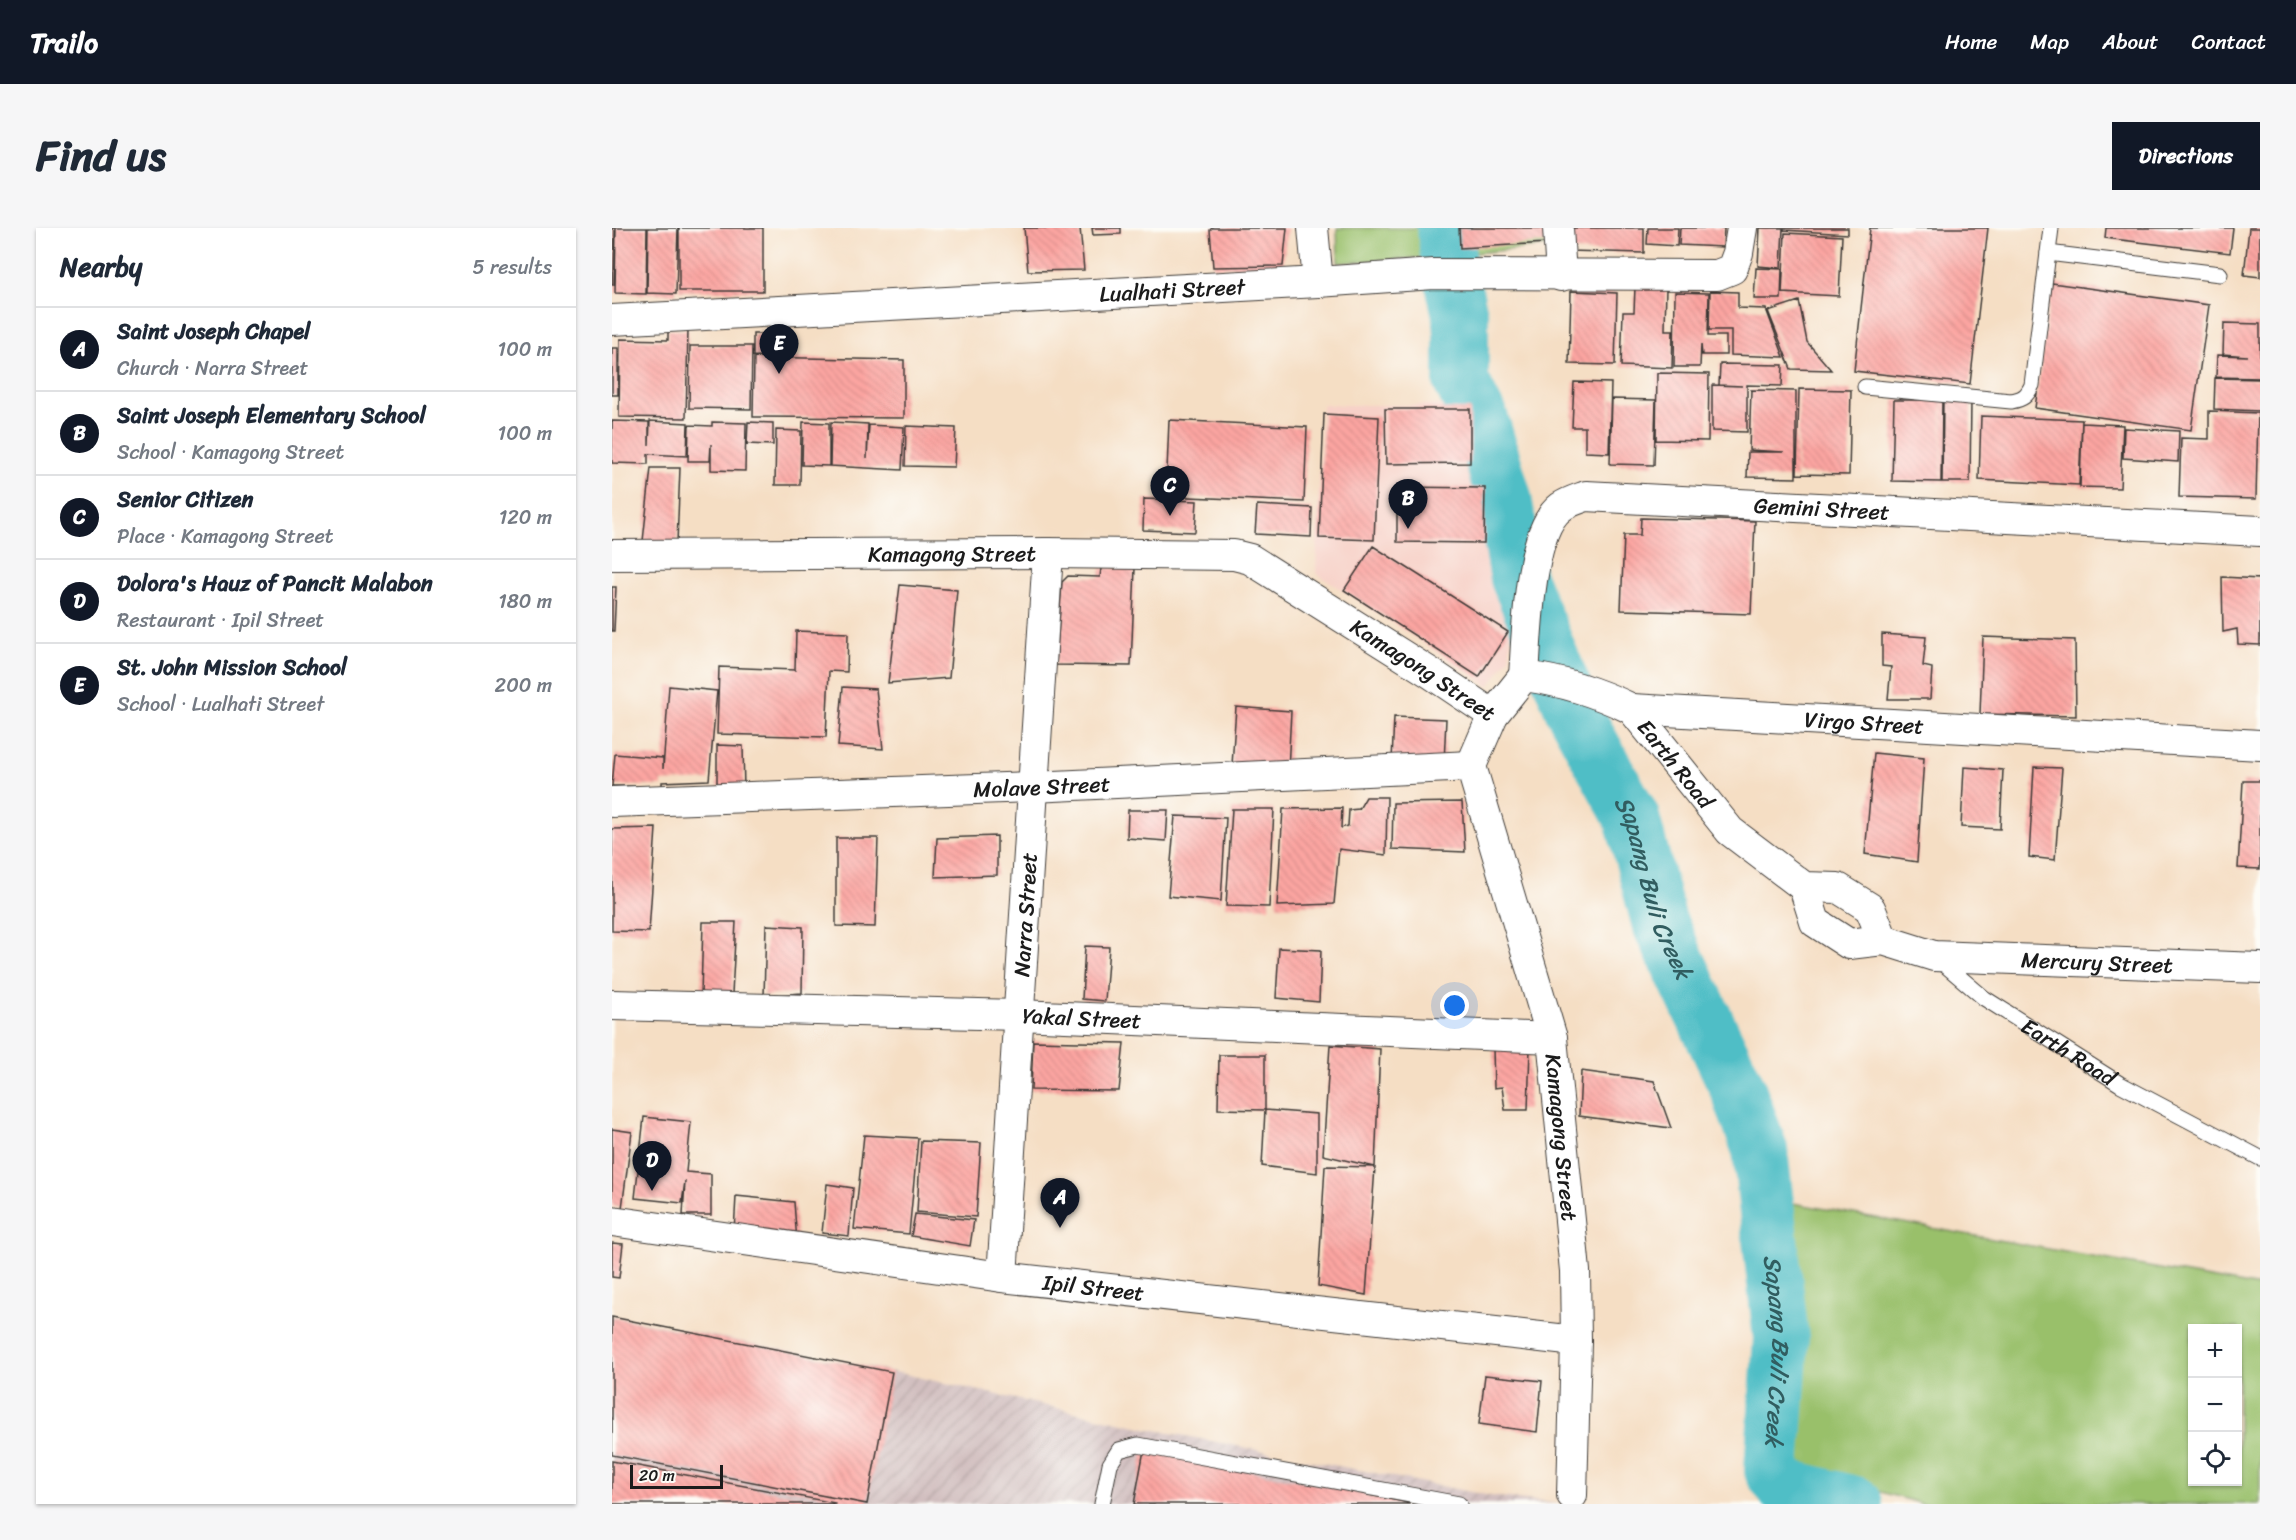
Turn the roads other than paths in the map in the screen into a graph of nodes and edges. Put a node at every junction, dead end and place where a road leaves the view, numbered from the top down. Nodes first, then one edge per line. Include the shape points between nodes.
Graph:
1 (1313, 228) edge
2 (1558, 228) edge
3 (1742, 228) edge
4 (2051, 228) edge
5 (2048, 253) junction
6 (2220, 274) dead end
7 (1561, 276) junction
8 (1318, 282) junction
9 (612, 320) edge
10 (1865, 387) dead end
11 (2260, 531) edge
12 (1048, 553) junction
13 (612, 555) edge
14 (1548, 680) junction
15 (1632, 709) junction
16 (1493, 716) junction
17 (2260, 745) edge
18 (1471, 766) junction
19 (1033, 787) junction
20 (612, 802) edge
21 (1804, 886) junction
22 (1883, 940) junction
23 (1934, 956) junction
24 (2260, 968) edge
25 (612, 1005) edge
26 (1019, 1015) junction
27 (1552, 1038) junction
28 (2260, 1158) edge
29 (612, 1221) edge
30 (1002, 1277) junction
31 (1576, 1341) junction
32 (1572, 1495) dead end
33 (1102, 1504) edge
34 (1459, 1504) edge

1 - 8 street
2 - 7 street
3 - 7 street, Lualhati Street via 1732,269 1717,275
4 - 5 lane
5 - 6 lane
5 - 10 lane via 2032,385 2021,400
7 - 8 street, Lualhati Street via 1434,274
8 - 9 street, Lualhati Street
11 - 14 street, Gemini Street via 1586,496 1560,508 1545,527 1532,587 1529,621
12 - 13 street, Kamagong Street
12 - 16 street, Kamagong Street via 1234,555 1250,559
12 - 19 street, Narra Street
14 - 15 street, Virgo Street via 1601,694
14 - 16 street
15 - 17 street, Virgo Street
15 - 21 street, Earth Road via 1730,831
16 - 18 street, Kamagong Street
18 - 19 street, Molave Street
18 - 27 street, Kamagong Street
19 - 20 street, Molave Street
19 - 26 street, Narra Street
21 - 22 street via 1838,888 1870,908
21 - 22 street, Earth Road via 1815,922 1849,944
22 - 23 street, Earth Road
23 - 24 street, Mercury Street
23 - 28 lane, Earth Road via 1984,998 2101,1071
25 - 26 street, Yakal Street
26 - 27 street, Yakal Street
26 - 30 street, Narra Street
27 - 31 street, Kamagong Street via 1575,1271
29 - 30 street, Ipil Street
30 - 31 street, Ipil Street
31 - 32 street, Kamagong Street
33 - 34 lane via 1110,1464 1119,1450 1138,1445

